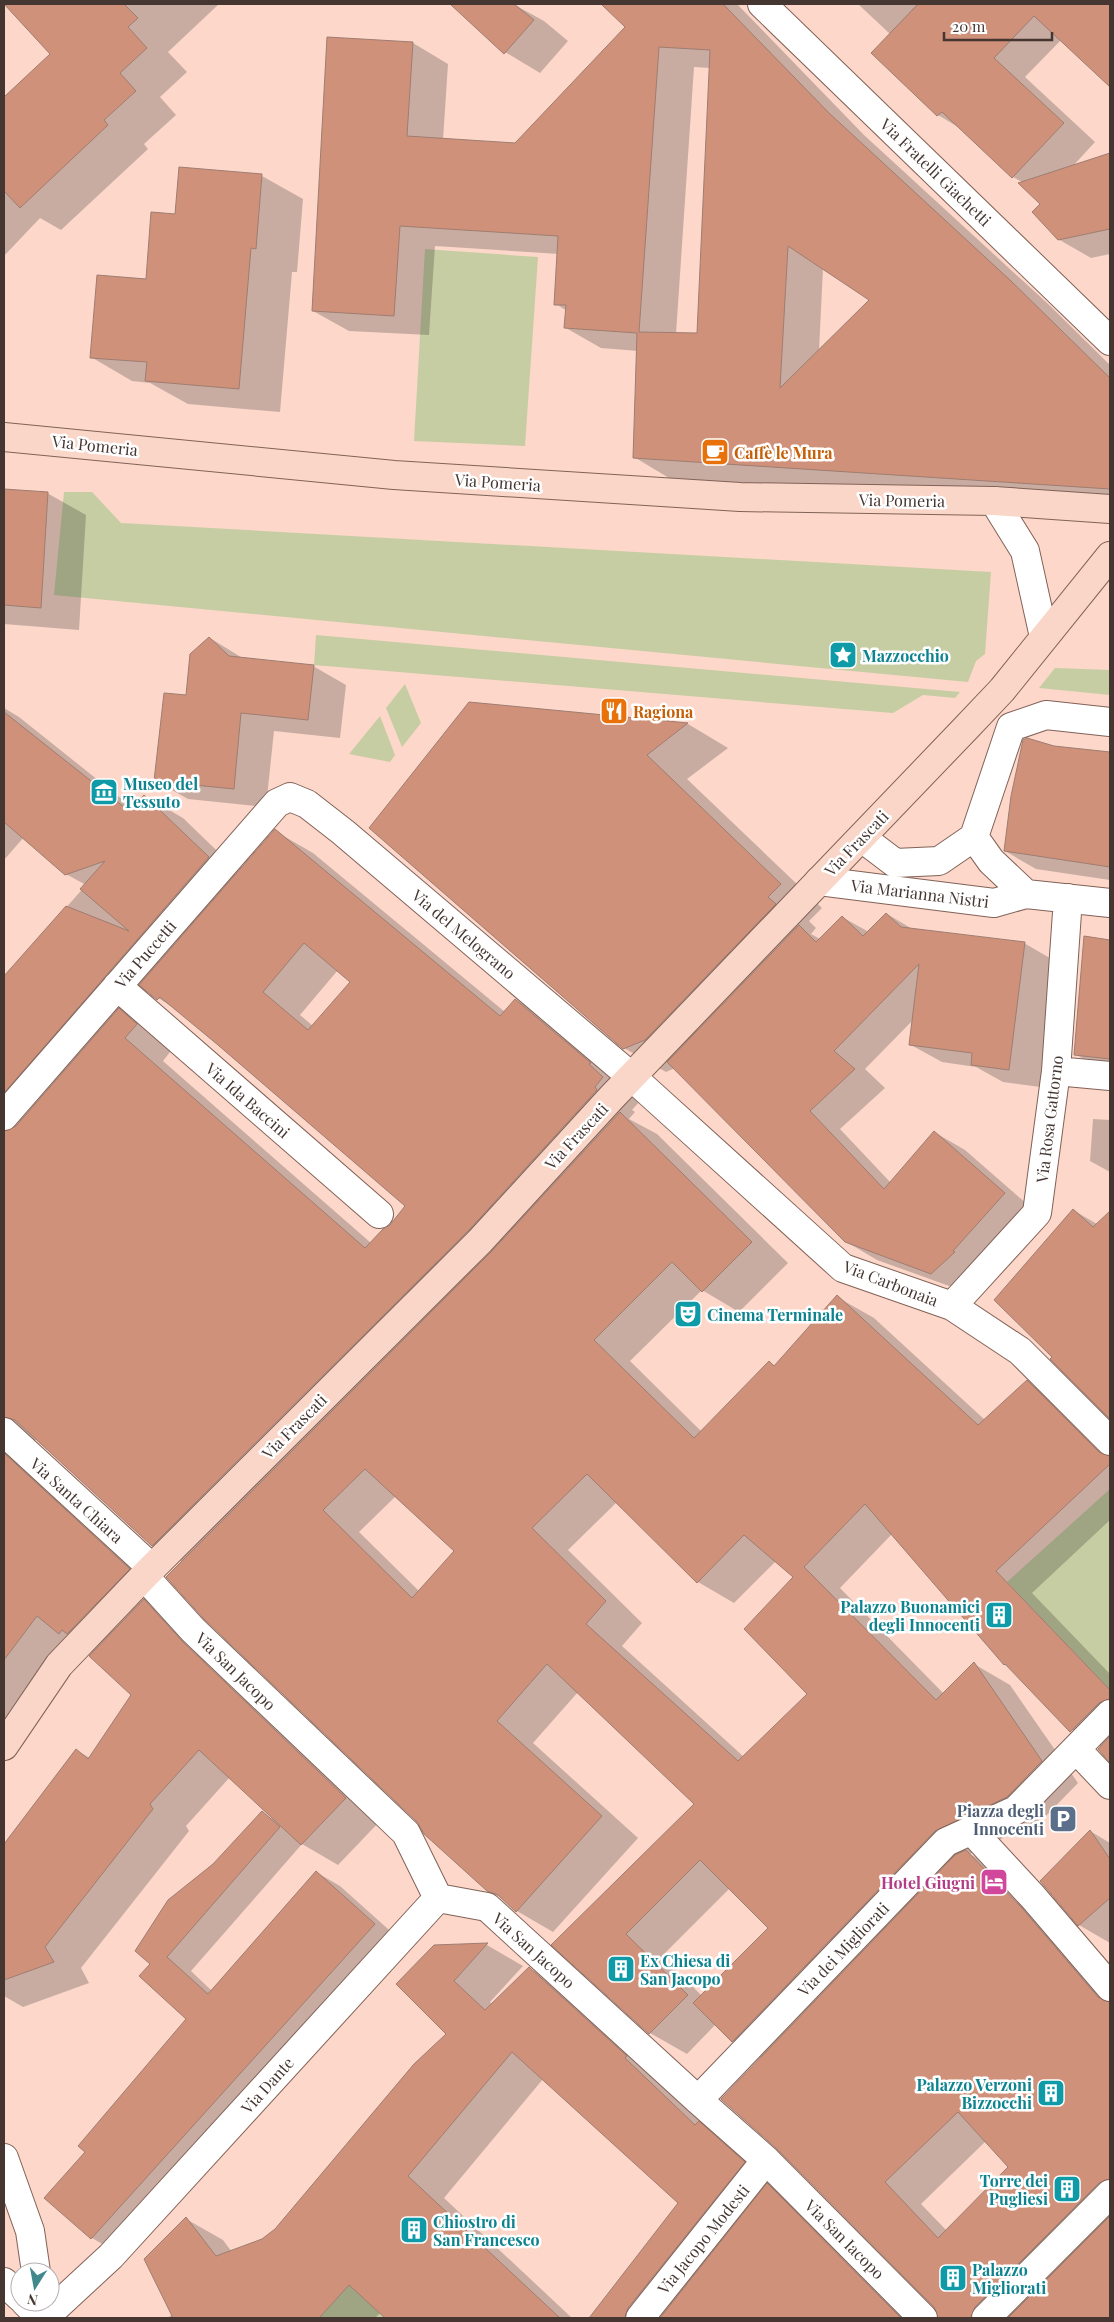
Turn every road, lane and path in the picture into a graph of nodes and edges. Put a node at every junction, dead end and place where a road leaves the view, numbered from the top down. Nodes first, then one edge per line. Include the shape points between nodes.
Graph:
1 (762, 4) edge
2 (1110, 341) edge
3 (4, 437) edge
4 (994, 501) junction
5 (1110, 509) edge
6 (1110, 556) edge
7 (1044, 637) junction
8 (1110, 722) edge
9 (290, 797) joint
10 (974, 837) junction
11 (862, 838) junction
12 (819, 881) junction
13 (1026, 894) junction
14 (1068, 898) junction
15 (1110, 903) edge
16 (117, 986) junction
17 (1056, 1071) junction
18 (1110, 1076) edge
19 (633, 1078) junction
20 (4, 1116) edge
21 (379, 1214) dead end
22 (952, 1306) junction
23 (4, 1432) edge
24 (1110, 1441) edge
25 (148, 1572) junction
26 (1110, 1714) edge
27 (4, 1746) edge
28 (1076, 1749) junction
29 (1110, 1785) edge
30 (972, 1831) junction
31 (438, 1898) junction
32 (1110, 1987) edge
33 (698, 2100) junction
34 (766, 2160) junction
35 (6, 2169) edge
36 (1110, 2194) edge
37 (34, 2262) edge
38 (43, 2318) edge
39 (640, 2318) edge
40 (923, 2318) edge
41 (986, 2318) edge

1 - 2 street, Via Fratelli Giachetti
3 - 4 street, Via Pomeria via 422,477 740,497
4 - 5 street, Via Pomeria
4 - 7 street via 1025,551
6 - 7 street, Via Frascati
7 - 11 street, Via Frascati via 1002,690
8 - 10 street via 1046,715 1011,727
9 - 16 street, Via Puccetti via 276,803
9 - 19 street, Via del Melograno via 307,804 343,832
10 - 11 street via 939,861 895,863
10 - 13 street via 991,862
11 - 12 street, Via Frascati
12 - 13 street, Via Marianna Nistri via 994,903
12 - 19 street, Via Frascati
13 - 14 street, Via Marianna Nistri
14 - 15 street, Via Marianna Nistri
14 - 17 street, Via Rosa Gattorno
16 - 20 street, Via Puccetti
16 - 21 street, Via Ida Baccini
17 - 18 street
17 - 22 street, Via Rosa Gattorno via 1037,1213
19 - 22 street, Via Carbonaia via 842,1268
19 - 25 street, Via Frascati via 480,1241
22 - 24 street, Via Carbonaia via 1020,1351
23 - 25 street, Via Santa Chiara
25 - 27 street, Via Frascati via 58,1665
25 - 31 street, Via San Jacopo via 193,1630 406,1833
26 - 28 street, Via dei Migliorati
28 - 29 street
28 - 30 street, Via dei Migliorati via 1016,1810
30 - 32 street
30 - 33 street, Via dei Migliorati via 946,1842
31 - 33 street, Via San Jacopo via 487,1907
31 - 38 street, Via Dante via 95,2272
33 - 34 street, Via San Jacopo
34 - 39 street, Via Jacopo Modesti
34 - 40 street, Via San Iacopo
35 - 37 street via 30,2232
36 - 41 street

